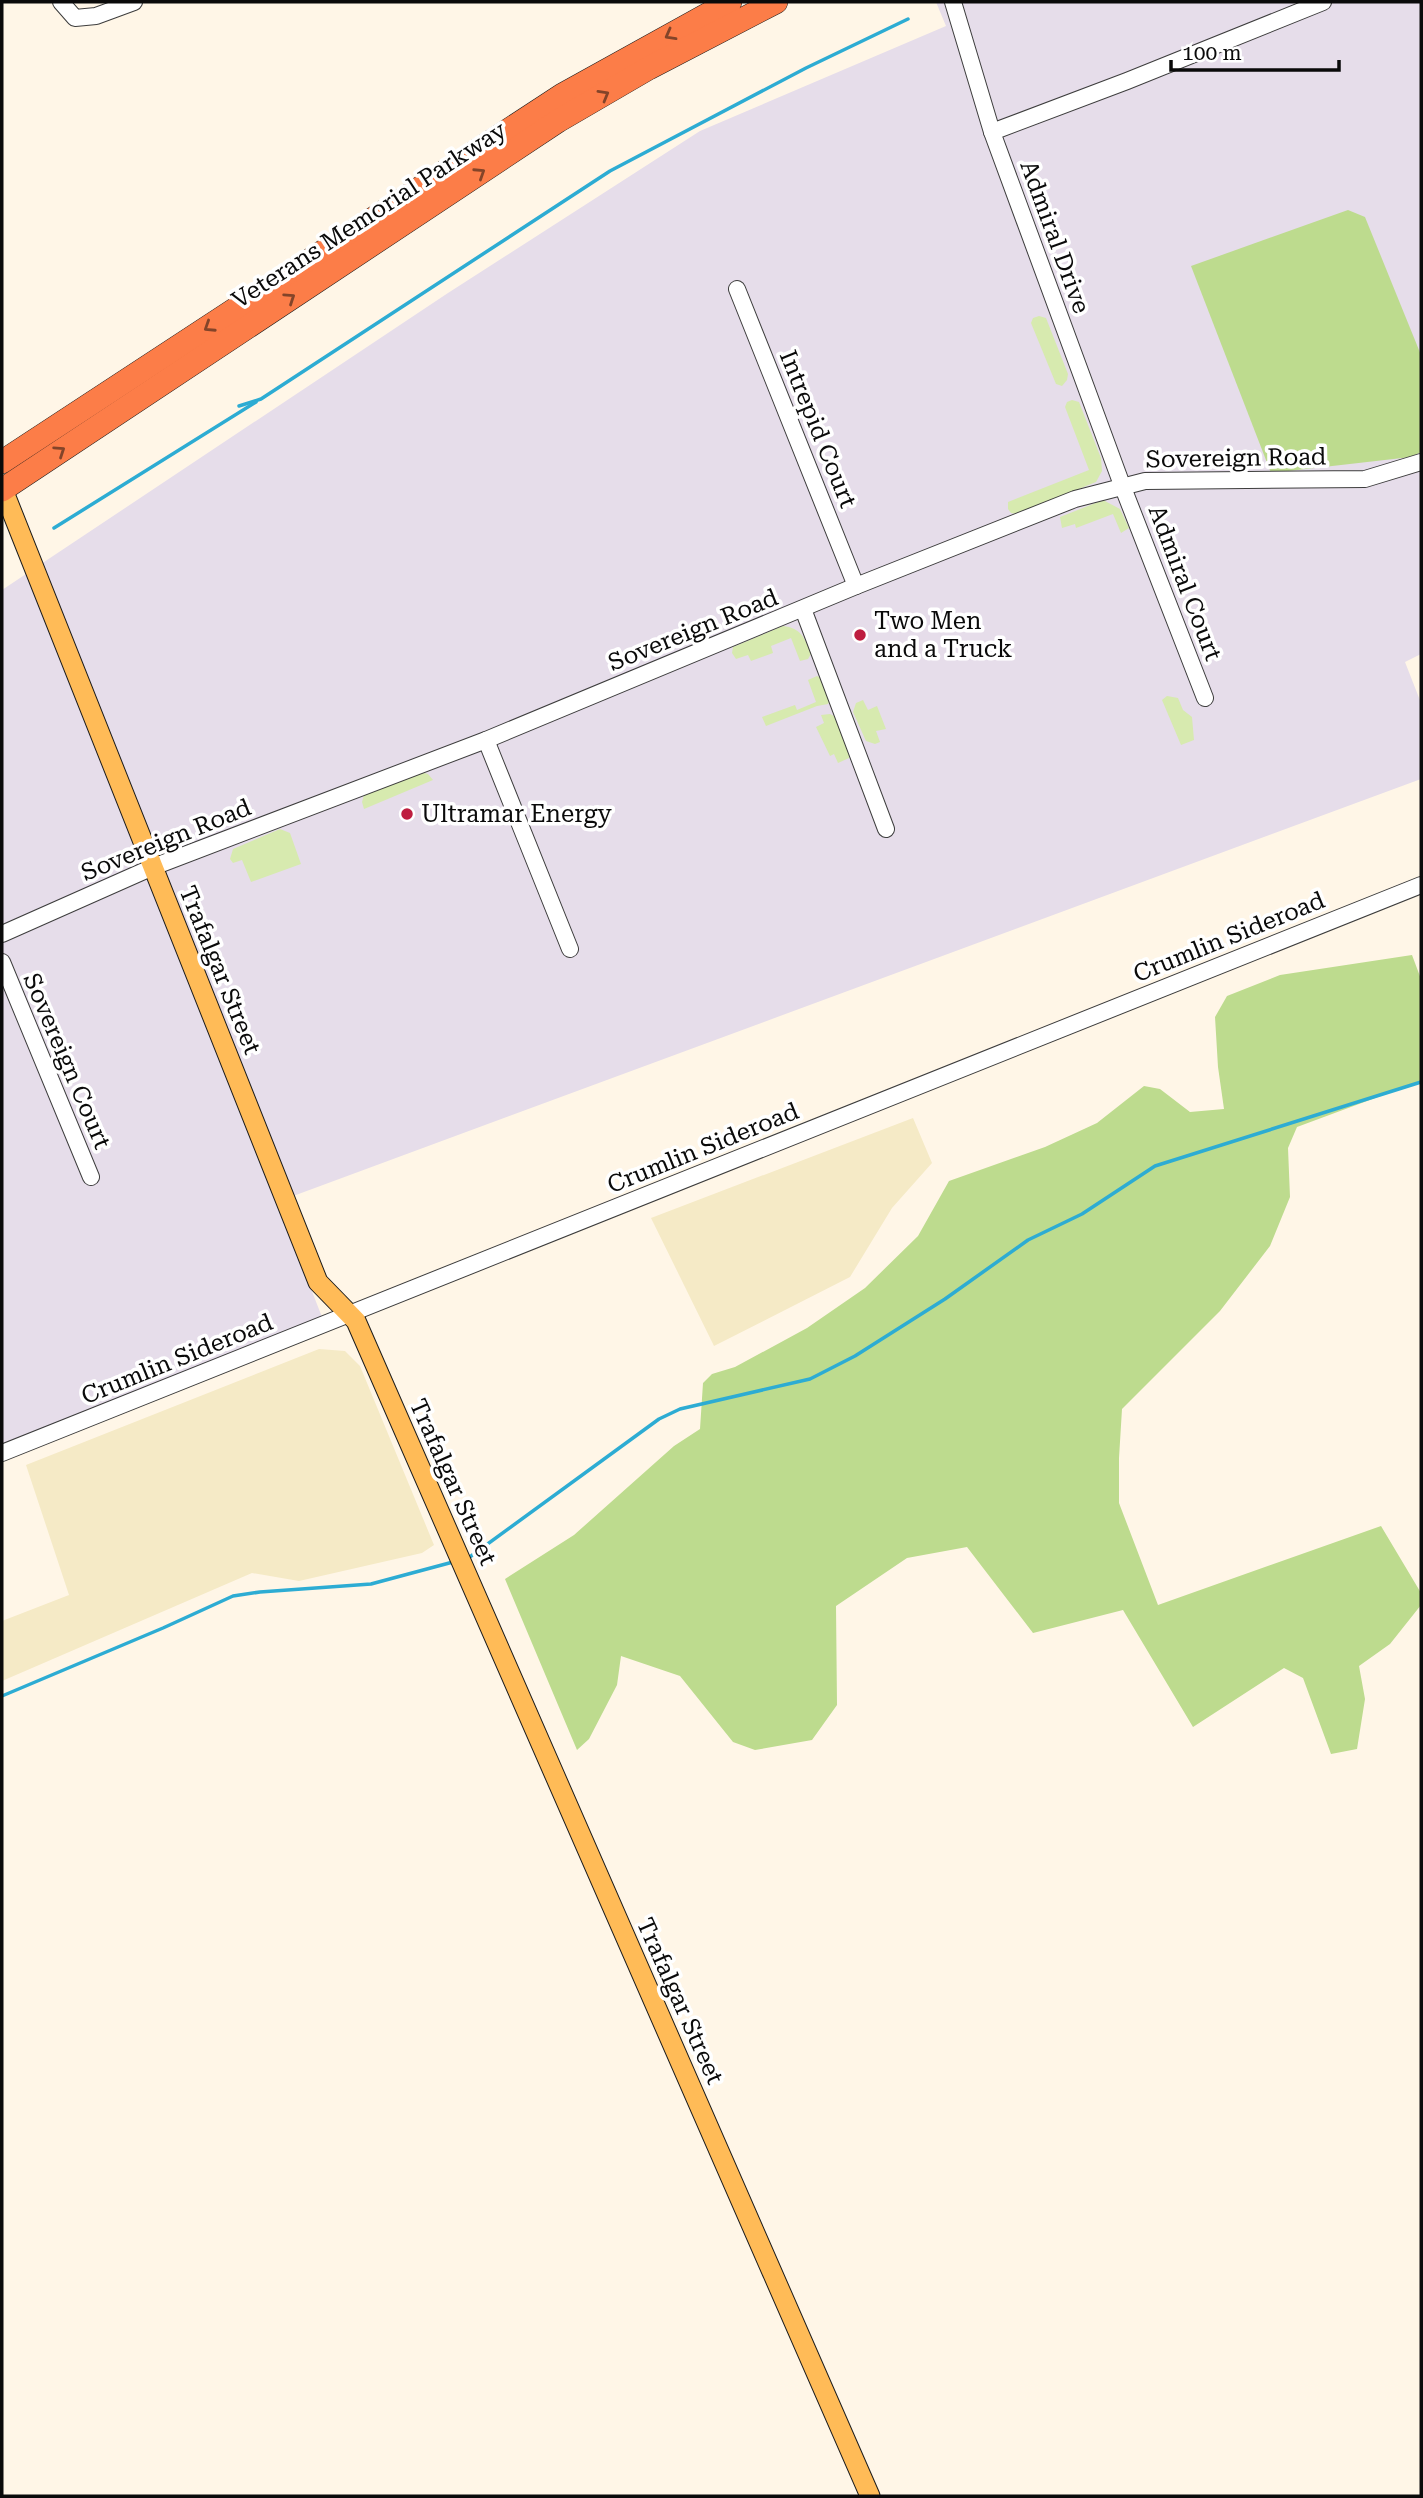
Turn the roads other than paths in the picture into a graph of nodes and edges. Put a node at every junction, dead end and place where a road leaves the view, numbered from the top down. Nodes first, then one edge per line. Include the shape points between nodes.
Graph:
1 (61, 2) edge
2 (134, 2) edge
3 (730, 2) edge
4 (776, 2) edge
5 (953, 2) edge
6 (1323, 2) edge
7 (992, 132) junction
8 (737, 289) dead end
9 (2, 462) edge
10 (1421, 462) edge
11 (1122, 485) junction
12 (2, 489) edge
13 (856, 586) junction
14 (803, 609) junction
15 (1205, 698) dead end
16 (486, 740) junction
17 (886, 829) dead end
18 (153, 867) junction
19 (1421, 885) edge
20 (2, 934) edge
21 (570, 949) dead end
22 (2, 962) edge
23 (91, 1177) dead end
24 (350, 1314) junction
25 (2, 1453) edge
26 (870, 2496) edge

1 - 2 street via 75,18 96,16
3 -> 9 highway, Veterans Memorial Parkway via 562,95
12 -> 4 highway, Veterans Memorial Parkway via 558,121
5 - 7 street, Admiral Drive
6 - 7 street
7 - 11 street, Admiral Drive
8 - 13 street, Intrepid Court
10 - 11 street, Sovereign Road via 1366,479
11 - 13 street, Sovereign Road via 1075,499
11 - 15 street, Admiral Court
12 - 18 main road, Trafalgar Street
13 - 14 street, Sovereign Road
14 - 16 street, Sovereign Road
14 - 17 street
16 - 18 street, Sovereign Road
16 - 21 street
18 - 20 street, Sovereign Road
18 - 24 main road, Trafalgar Street via 318,1282
19 - 24 street, Crumlin Sideroad
22 - 23 street, Sovereign Court
24 - 25 street, Crumlin Sideroad
24 - 26 main road, Trafalgar Street

